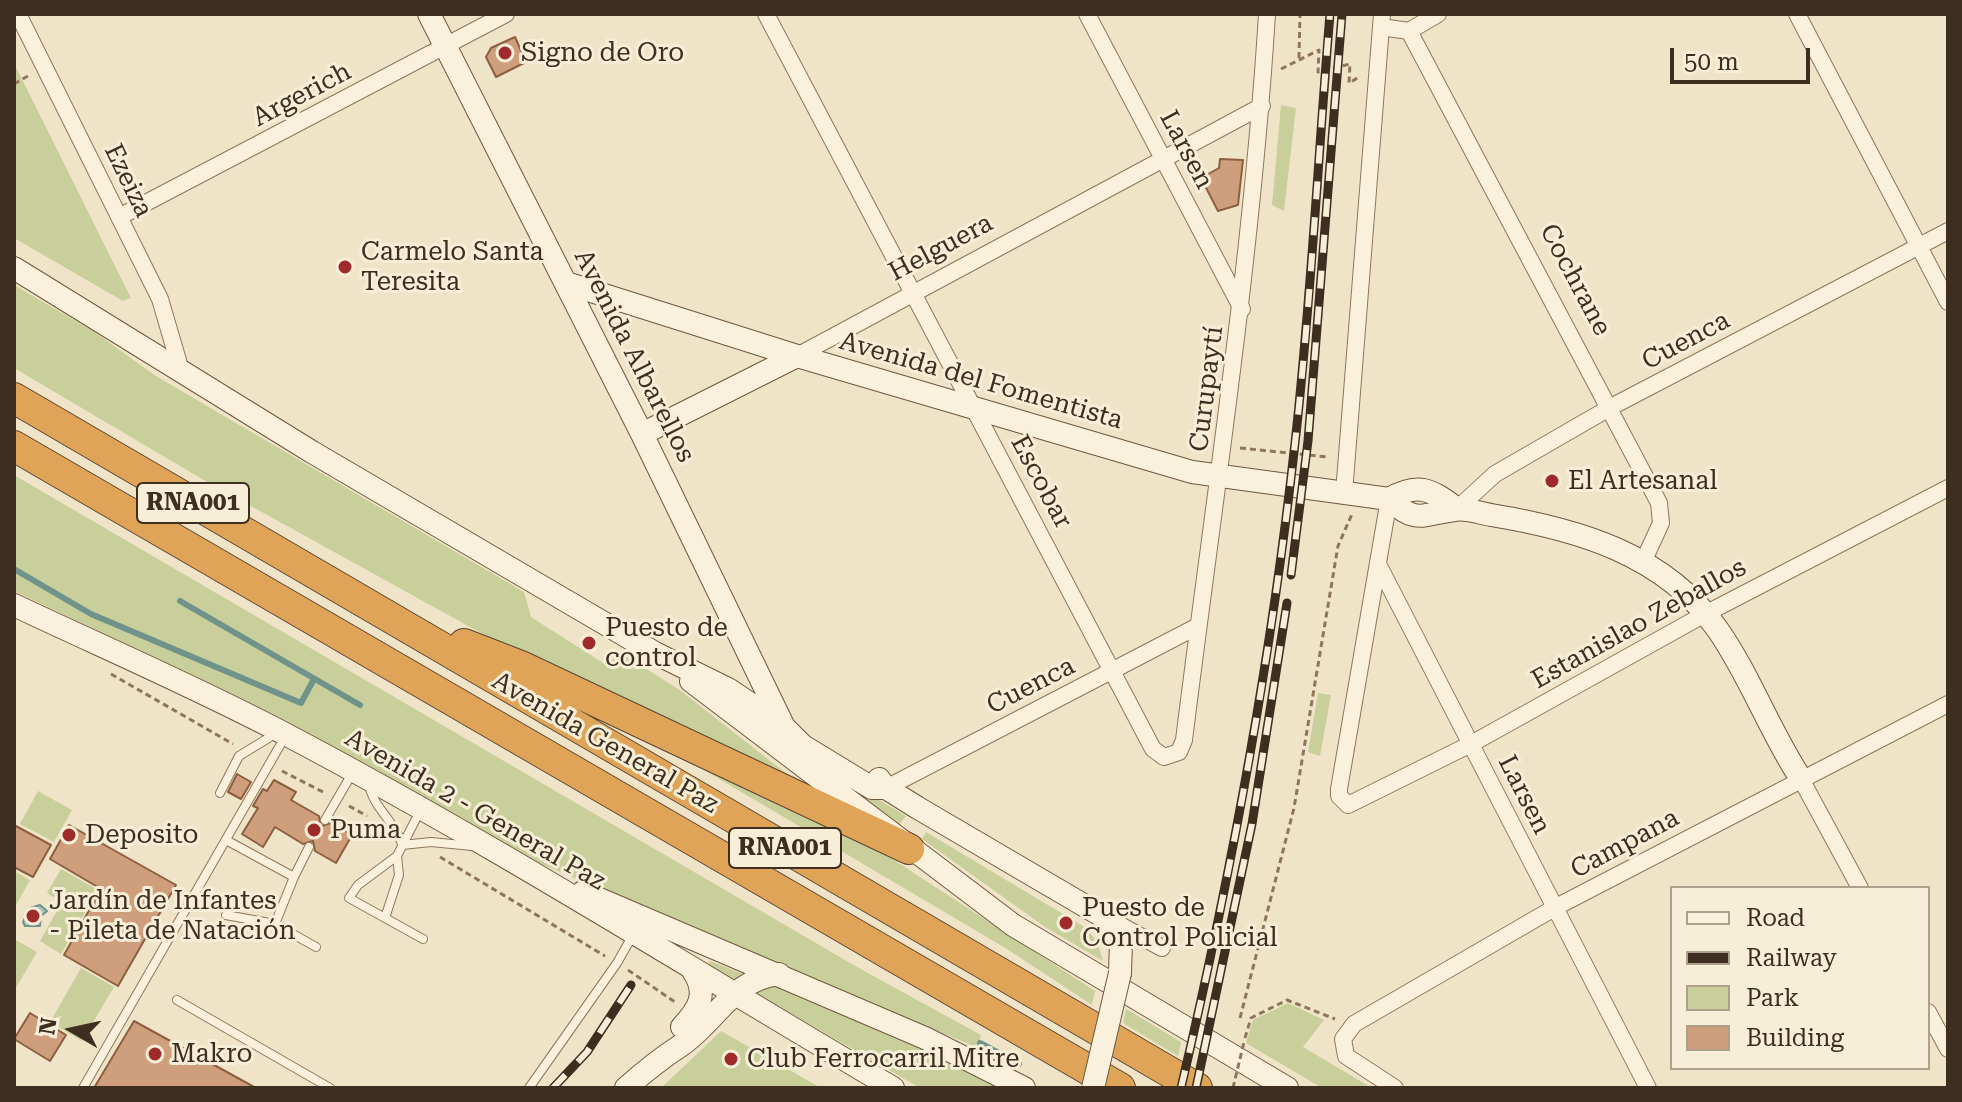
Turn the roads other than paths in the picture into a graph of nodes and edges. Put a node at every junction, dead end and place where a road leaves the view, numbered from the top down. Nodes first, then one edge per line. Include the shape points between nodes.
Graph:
1 (18, 14) edge
2 (429, 14) edge
3 (506, 14) edge
4 (766, 14) edge
5 (1087, 14) edge
6 (1267, 14) edge
7 (1438, 14) edge
8 (1797, 14) edge
9 (1382, 20) edge
10 (1409, 31) junction
11 (446, 46) junction
12 (1262, 106) junction
13 (1164, 161) junction
14 (119, 217) junction
15 (1948, 231) edge
16 (1919, 246) junction
17 (14, 268) edge
18 (566, 283) junction
19 (914, 293) junction
20 (1948, 302) edge
21 (1242, 309) junction
22 (797, 356) junction
23 (182, 374) junction
24 (14, 398) edge
25 (974, 406) junction
26 (1611, 407) junction
27 (642, 434) junction
28 (14, 446) edge
29 (1220, 477) junction
30 (1948, 488) edge
31 (1351, 494) junction
32 (1389, 499) junction
33 (1457, 509) junction
34 (1644, 560) junction
35 (1379, 566) junction
36 (14, 605) edge
37 (373, 608) junction
38 (1705, 614) junction
39 (1198, 626) junction
40 (655, 653) junction
41 (1113, 670) junction
42 (1948, 704) edge
43 (783, 726) junction
44 (283, 733) junction
45 (1471, 744) junction
46 (1164, 757) joint
47 (361, 775) junction
48 (1801, 779) junction
49 (886, 788) junction
50 (220, 793) dead end
51 (420, 811) junction
52 (325, 820) dead end
53 (226, 840) junction
54 (480, 844) junction
55 (402, 845) junction
56 (309, 847) dead end
57 (909, 849) junction
58 (397, 856) junction
59 (294, 877) junction
60 (1859, 886) edge
61 (1556, 907) junction
62 (226, 915) dead end
63 (1104, 917) junction
64 (385, 918) junction
65 (275, 924) junction
66 (638, 926) junction
67 (423, 939) dead end
68 (316, 947) dead end
69 (1162, 948) dead end
70 (693, 971) junction
71 (779, 974) junction
72 (733, 994) junction
73 (177, 1000) dead end
74 (1930, 1016) edge
75 (1948, 1049) edge
76 (666, 1051) junction
77 (83, 1088) edge
78 (330, 1088) edge
79 (529, 1088) edge
80 (626, 1088) edge
81 (893, 1088) edge
82 (1024, 1088) edge
83 (1093, 1088) edge
84 (1120, 1088) edge
85 (1197, 1088) edge
86 (1287, 1088) edge
87 (1395, 1088) edge
88 (1648, 1088) edge

1 - 14 street, Ezeiza
2 - 11 street, Avenida Albarellos
3 - 11 street, Argerich
4 - 19 street, Escobar
5 - 13 street, Larsen
6 - 12 street, Curupaytí
7 - 10 street
8 - 16 street
9 - 10 street
9 - 31 street via 1348,459
10 - 26 street, Cochrane
11 - 14 street, Argerich
11 - 18 street, Avenida Albarellos
12 - 13 street, Helguera
12 - 21 street, Curupaytí
13 - 19 street, Helguera
13 - 21 street, Larsen
14 - 23 street, Ezeiza via 160,299
15 - 16 street, Cuenca
16 - 20 street
16 - 26 street, Cuenca
17 - 23 street
18 - 22 street, Avenida del Fomentista
18 - 27 street, Avenida Albarellos
19 - 22 street, Helguera
19 - 25 street, Escobar
21 - 29 street, Curupaytí
22 - 25 street, Avenida del Fomentista
22 - 27 street, Helguera
23 - 40 street
24 - 37 highway, Avenida General Paz / RNA001
25 - 29 street, Avenida del Fomentista
25 - 41 street, Escobar
26 - 33 street, Cuenca via 1495,474
26 - 34 street, Cochrane via 1659,503 1661,523
27 - 43 street, Avenida Albarellos
28 - 84 highway, Avenida General Paz / RNA001
29 - 31 street, Avenida del Fomentista
29 - 39 street, Curupaytí
30 - 38 street, Estanislao Zeballos
31 - 32 street, Avenida del Fomentista
32 - 33 street, Avenida del Fomentista via 1408,488 1436,492
32 - 35 street
33 - 34 street, Avenida del Fomentista via 1547,524
34 - 38 street, Avenida del Fomentista
35 - 45 street, Larsen
35 - 45 street, Estanislao Zeballos via 1339,789 1342,802 1354,805
36 - 44 street, Avenida 2 - General Paz
37 - 57 highway via 523,667
37 - 85 highway, Avenida General Paz / RNA001
38 - 45 street, Estanislao Zeballos
38 - 48 street
39 - 41 street, Cuenca
39 - 46 street, Curupaytí via 1184,740 1179,752
40 - 43 street via 728,689
40 - 57 street
41 - 46 street, Escobar via 1153,749
41 - 49 street, Cuenca
42 - 48 street, Campana
43 - 49 street via 809,736 877,777
44 - 47 street, Avenida 2 - General Paz
44 - 50 lane via 239,756
44 - 53 lane
45 - 61 street, Larsen
47 - 51 street, Avenida 2 - General Paz
47 - 52 lane
47 - 55 lane
48 - 60 street
48 - 61 street, Campana
49 - 63 street
51 - 54 street, Avenida 2 - General Paz
51 - 55 lane
53 - 59 lane
53 - 77 lane
54 - 55 lane
54 - 66 street, Avenida 2 - General Paz
55 - 58 lane
56 - 59 lane
57 - 86 street via 1013,925
58 - 64 lane via 399,875
58 - 64 lane via 349,898
59 - 65 lane
61 - 87 street, Campana via 1354,1024 1342,1048 1352,1063
61 - 88 street, Larsen
62 - 65 lane
63 - 69 street
63 - 83 street, bridge via 1121,942 1120,973
64 - 67 lane
65 - 68 lane
66 - 70 street
66 - 71 street
66 - 79 lane
70 - 72 street
70 - 76 street via 701,988 699,1006
71 - 72 street via 754,979
71 - 82 street
72 - 76 street via 680,1046
72 - 81 street
73 - 78 lane
74 - 75 street
76 - 80 street

